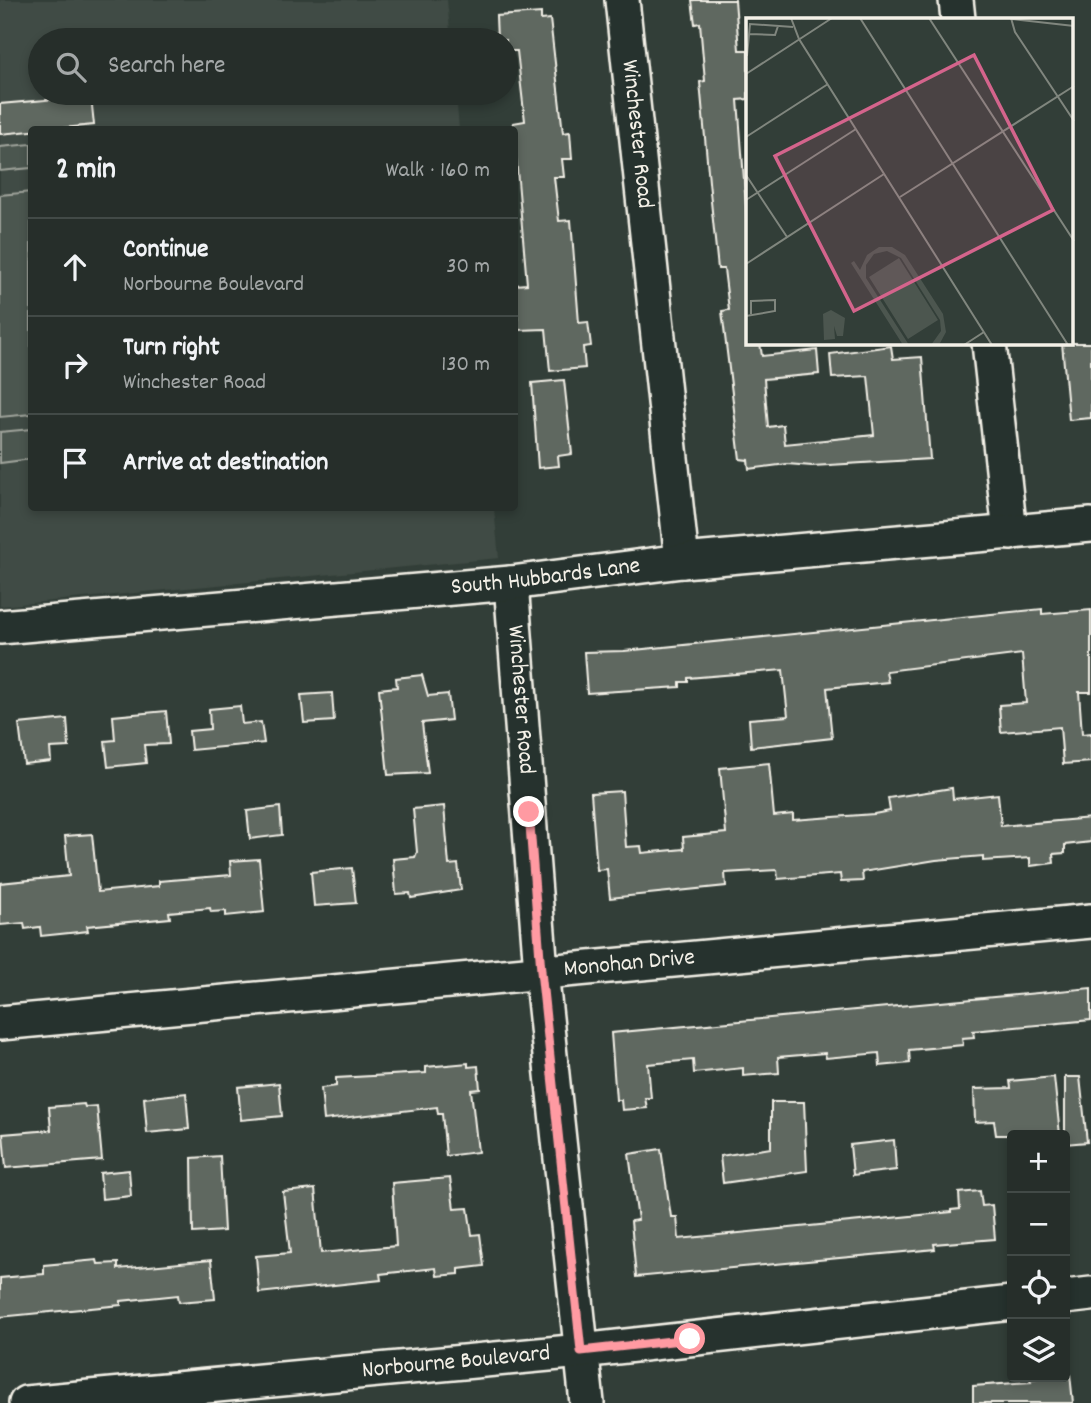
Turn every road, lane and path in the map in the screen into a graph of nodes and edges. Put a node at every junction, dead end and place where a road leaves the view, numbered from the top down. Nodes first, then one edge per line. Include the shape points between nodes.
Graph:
1 (622, 0) edge
2 (956, 0) edge
3 (958, 18) edge
4 (989, 345) edge
5 (1091, 525) edge
6 (1010, 533) junction
7 (682, 561) junction
8 (511, 583) junction
9 (0, 627) edge
10 (1091, 921) edge
11 (541, 971) junction
12 (0, 1023) edge
13 (1091, 1294) edge
14 (1070, 1296) edge
15 (1007, 1304) edge
16 (581, 1351) junction
17 (26, 1403) edge
18 (587, 1403) edge

1 - 7 street, Winchester Road
2 - 3 street
4 - 6 street
5 - 6 street, South Hubbards Lane
6 - 7 street, South Hubbards Lane
7 - 8 street, South Hubbards Lane
8 - 9 street, South Hubbards Lane
8 - 11 street, Winchester Road
10 - 11 street, Monohan Drive
11 - 12 street, Monohan Drive
11 - 16 street, Winchester Road
13 - 14 street
15 - 16 street, Norbourne Boulevard
16 - 17 street, Norbourne Boulevard
16 - 18 street, Winchester Road

